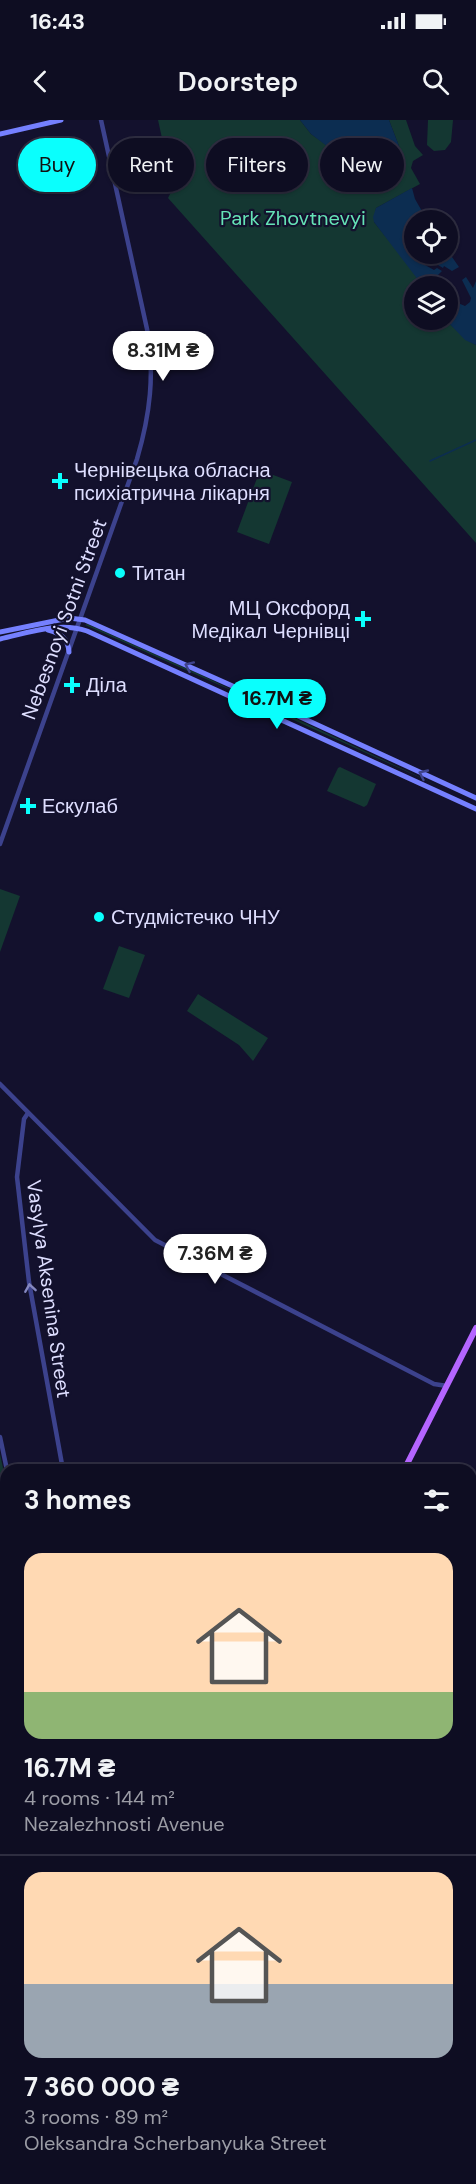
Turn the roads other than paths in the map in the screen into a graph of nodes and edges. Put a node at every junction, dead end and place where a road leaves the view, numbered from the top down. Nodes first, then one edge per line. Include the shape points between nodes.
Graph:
1 (62, 120) edge
2 (101, 120) edge
3 (0, 134) edge
4 (80, 618) junction
5 (77, 628) junction
6 (44, 629) junction
7 (0, 632) edge
8 (0, 639) edge
9 (69, 652) junction
10 (476, 798) edge
11 (476, 809) edge
12 (0, 844) edge
13 (0, 1084) edge
14 (28, 1113) junction
15 (476, 1328) edge
16 (447, 1386) junction
17 (0, 1437) edge
18 (6, 1464) edge
19 (62, 1464) edge
20 (407, 1464) edge

1 - 3 main road
2 - 4 street, Nebesnoyi Sotni Street via 151,349 152,383 146,429 137,459
4 - 5 street, Nebesnoyi Sotni Street
4 - 7 main road
10 -> 4 main road
5 - 6 main road
5 - 9 street, Nebesnoyi Sotni Street
5 - 11 main road via 135,651
6 - 8 main road
6 - 9 main road via 61,634
9 - 12 street, Nebesnoyi Sotni Street
13 - 14 street
14 - 16 street via 161,1244 434,1384
19 -> 14 street, Vasylya Aksenina Street via 29,1282 17,1177
15 - 16 main road
16 - 20 main road
17 - 18 street

